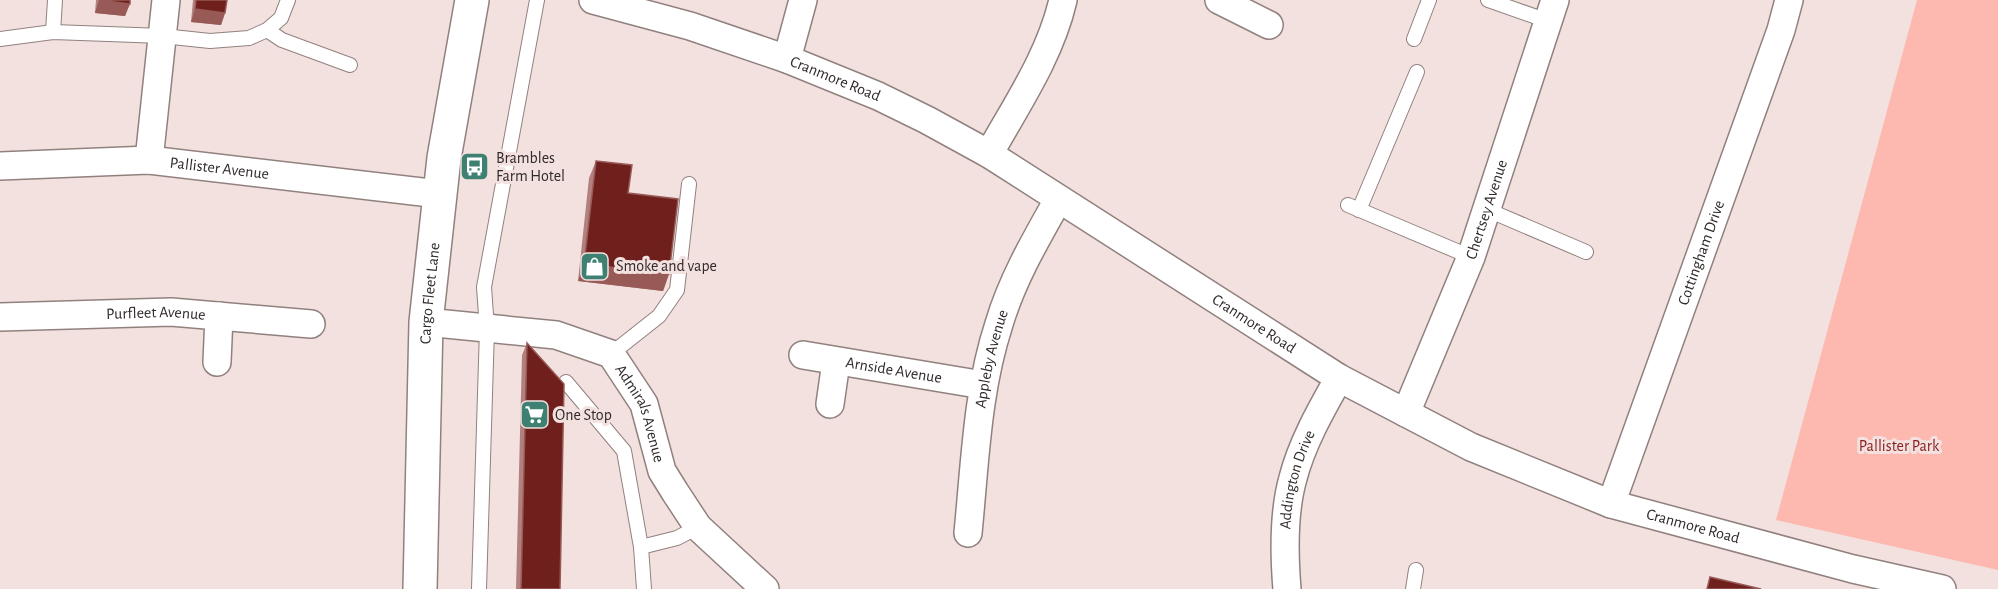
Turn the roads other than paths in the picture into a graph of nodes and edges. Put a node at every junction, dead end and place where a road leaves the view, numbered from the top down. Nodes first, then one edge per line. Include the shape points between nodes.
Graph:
1 (55, 0) edge
2 (166, 0) edge
3 (288, 0) edge
4 (472, 0) edge
5 (537, 0) edge
6 (593, 0) edge
7 (803, 0) edge
8 (1063, 0) edge
9 (1219, 0) edge
10 (1429, 0) edge
11 (1488, 0) edge
12 (1789, 0) edge
13 (1552, 10) edge
14 (1269, 25) dead end
15 (267, 30) junction
16 (53, 32) junction
17 (163, 36) junction
18 (0, 39) edge
19 (1414, 39) dead end
20 (787, 59) junction
21 (350, 65) dead end
22 (1417, 72) dead end
23 (989, 154) junction
24 (149, 160) junction
25 (0, 166) edge
26 (688, 184) dead end
27 (439, 194) junction
28 (1058, 200) junction
29 (1488, 210) junction
30 (1586, 252) dead end
31 (1471, 257) junction
32 (219, 316) junction
33 (0, 317) edge
34 (426, 322) junction
35 (311, 324) dead end
36 (487, 329) junction
37 (610, 354) junction
38 (803, 355) dead end
39 (217, 362) dead end
40 (836, 362) junction
41 (1339, 378) junction
42 (566, 382) edge
43 (983, 385) junction
44 (830, 404) dead end
45 (1406, 413) junction
46 (1611, 504) junction
47 (698, 527) junction
48 (968, 533) dead end
49 (641, 547) junction
50 (1416, 570) dead end
51 (420, 589) edge
52 (479, 589) edge
53 (644, 589) edge
54 (765, 589) edge
55 (1287, 589) edge
56 (1413, 589) edge
57 (1942, 589) edge

1 - 16 lane
2 - 17 street
3 - 15 lane via 281,18
4 - 27 main road, Cargo Fleet Lane
5 - 36 lane via 484,287
6 - 20 street, Cranmore Road via 690,26
7 - 20 street
8 - 23 street via 1038,66
9 - 14 street
10 - 19 lane
11 - 13 lane
12 - 46 street, Cottingham Drive
13 - 29 street, Chertsey Avenue
15 - 17 lane via 249,38 210,41
15 - 21 lane via 282,40
16 - 17 lane
16 - 18 lane
17 - 24 street
20 - 23 street, Cranmore Road via 878,96
22 - 31 lane via 1353,207
23 - 28 street, Cranmore Road
24 - 25 street, Pallister Avenue
24 - 27 street, Pallister Avenue
26 - 37 lane via 677,290 659,316
27 - 34 main road, Cargo Fleet Lane
28 - 41 street, Cranmore Road
28 - 43 street, Appleby Avenue via 1013,286
29 - 30 lane
29 - 31 street, Chertsey Avenue
31 - 45 street, Chertsey Avenue
32 - 33 street, Purfleet Avenue via 171,312
32 - 35 street, Purfleet Avenue
32 - 39 street
34 - 36 street, Admirals Avenue
34 - 51 main road, Cargo Fleet Lane
36 - 37 street, Admirals Avenue via 556,335
36 - 52 lane
37 - 47 street, Admirals Avenue via 644,404 662,471
38 - 40 street, Arnside Avenue
40 - 43 street, Arnside Avenue
40 - 44 street
41 - 45 street, Cranmore Road
41 - 55 street, Addington Drive via 1315,422 1292,481 1286,537
42 - 49 lane via 624,451
43 - 48 street, Appleby Avenue
45 - 46 street, Cranmore Road via 1472,447
46 - 57 street, Cranmore Road
47 - 49 lane via 677,538
47 - 54 street, Admirals Avenue
49 - 53 lane
50 - 56 lane

